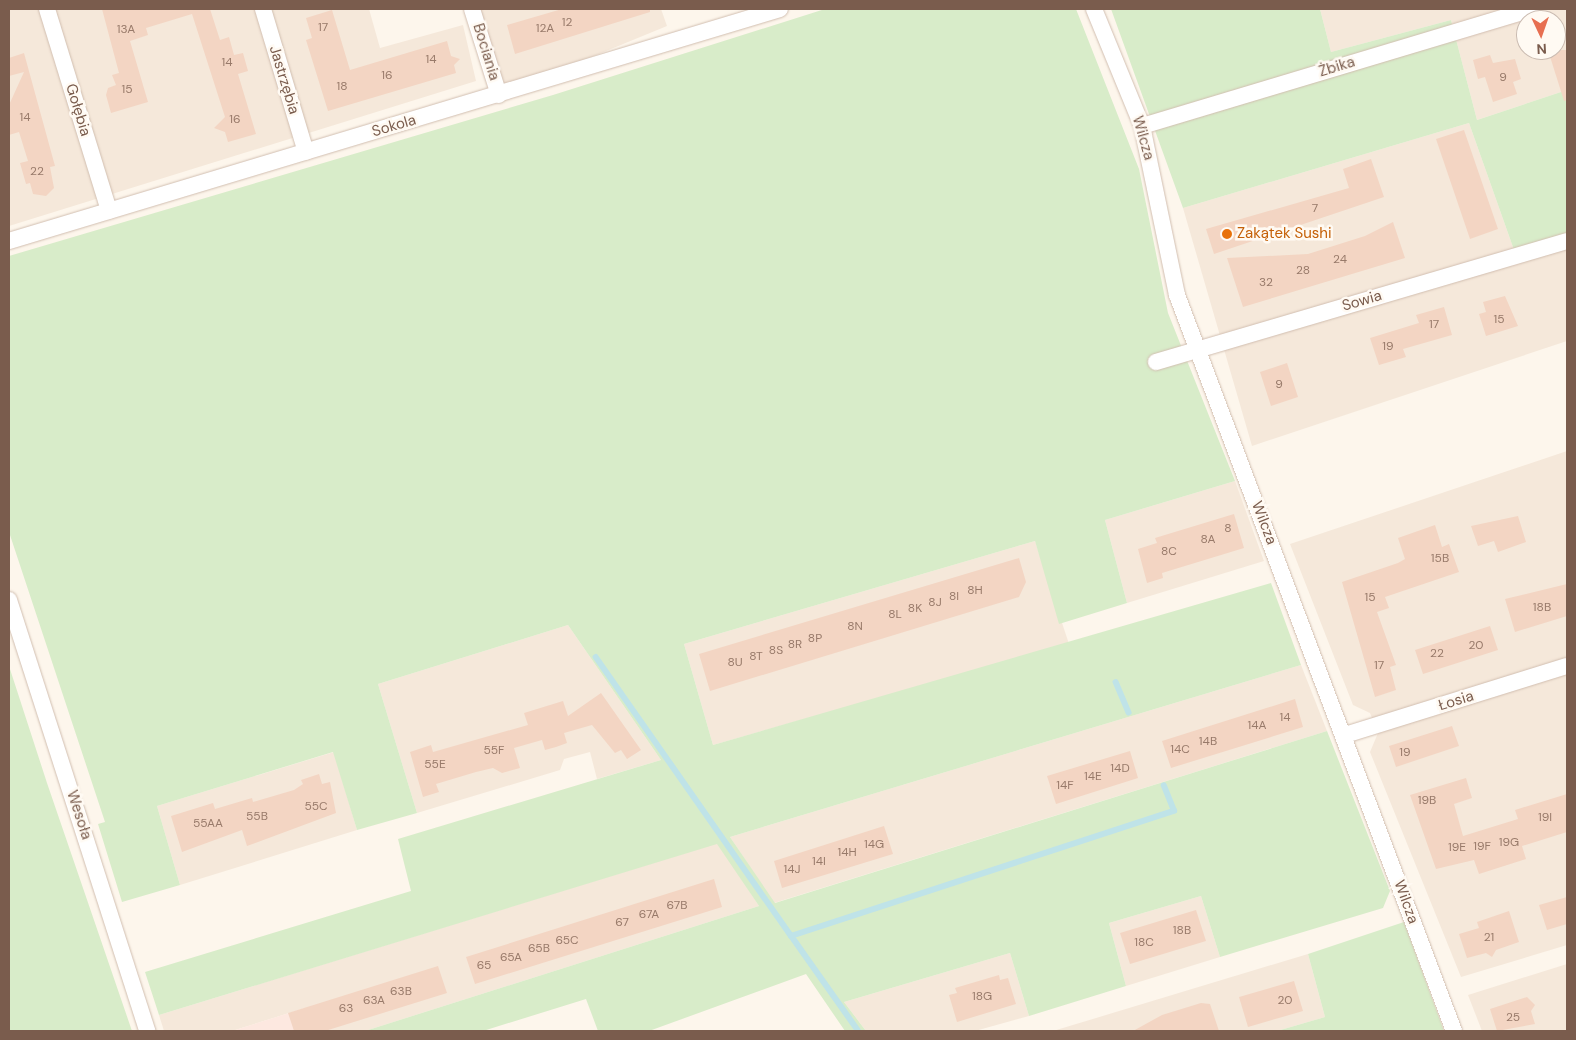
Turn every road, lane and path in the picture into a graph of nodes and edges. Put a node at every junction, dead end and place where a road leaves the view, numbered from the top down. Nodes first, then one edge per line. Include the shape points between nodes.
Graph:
1 (47, 9) edge
2 (263, 9) edge
3 (472, 9) edge
4 (1094, 9) edge
5 (1532, 9) edge
6 (770, 10) edge
7 (499, 95) junction
8 (1142, 126) junction
9 (306, 152) junction
10 (109, 211) junction
11 (9, 241) edge
12 (1567, 241) edge
13 (1197, 349) junction
14 (1156, 362) dead end
15 (9, 600) edge
16 (1567, 666) edge
17 (1345, 735) junction
18 (147, 1031) edge
19 (1454, 1031) edge

1 - 10 street, Gołębia
2 - 9 street, Jastrzębia
3 - 7 street, Bociania
4 - 8 street, Wilcza
5 - 8 street, Żbika
6 - 7 street, Sokola
7 - 9 street, Sokola
8 - 13 street, Wilcza via 1177,295
9 - 10 street, Sokola
10 - 11 street, Sokola
12 - 13 street, Sowia
13 - 14 street, Sowia
13 - 17 street, Wilcza
15 - 18 street, Wesoła
16 - 17 street, Łosia
17 - 19 street, Wilcza

